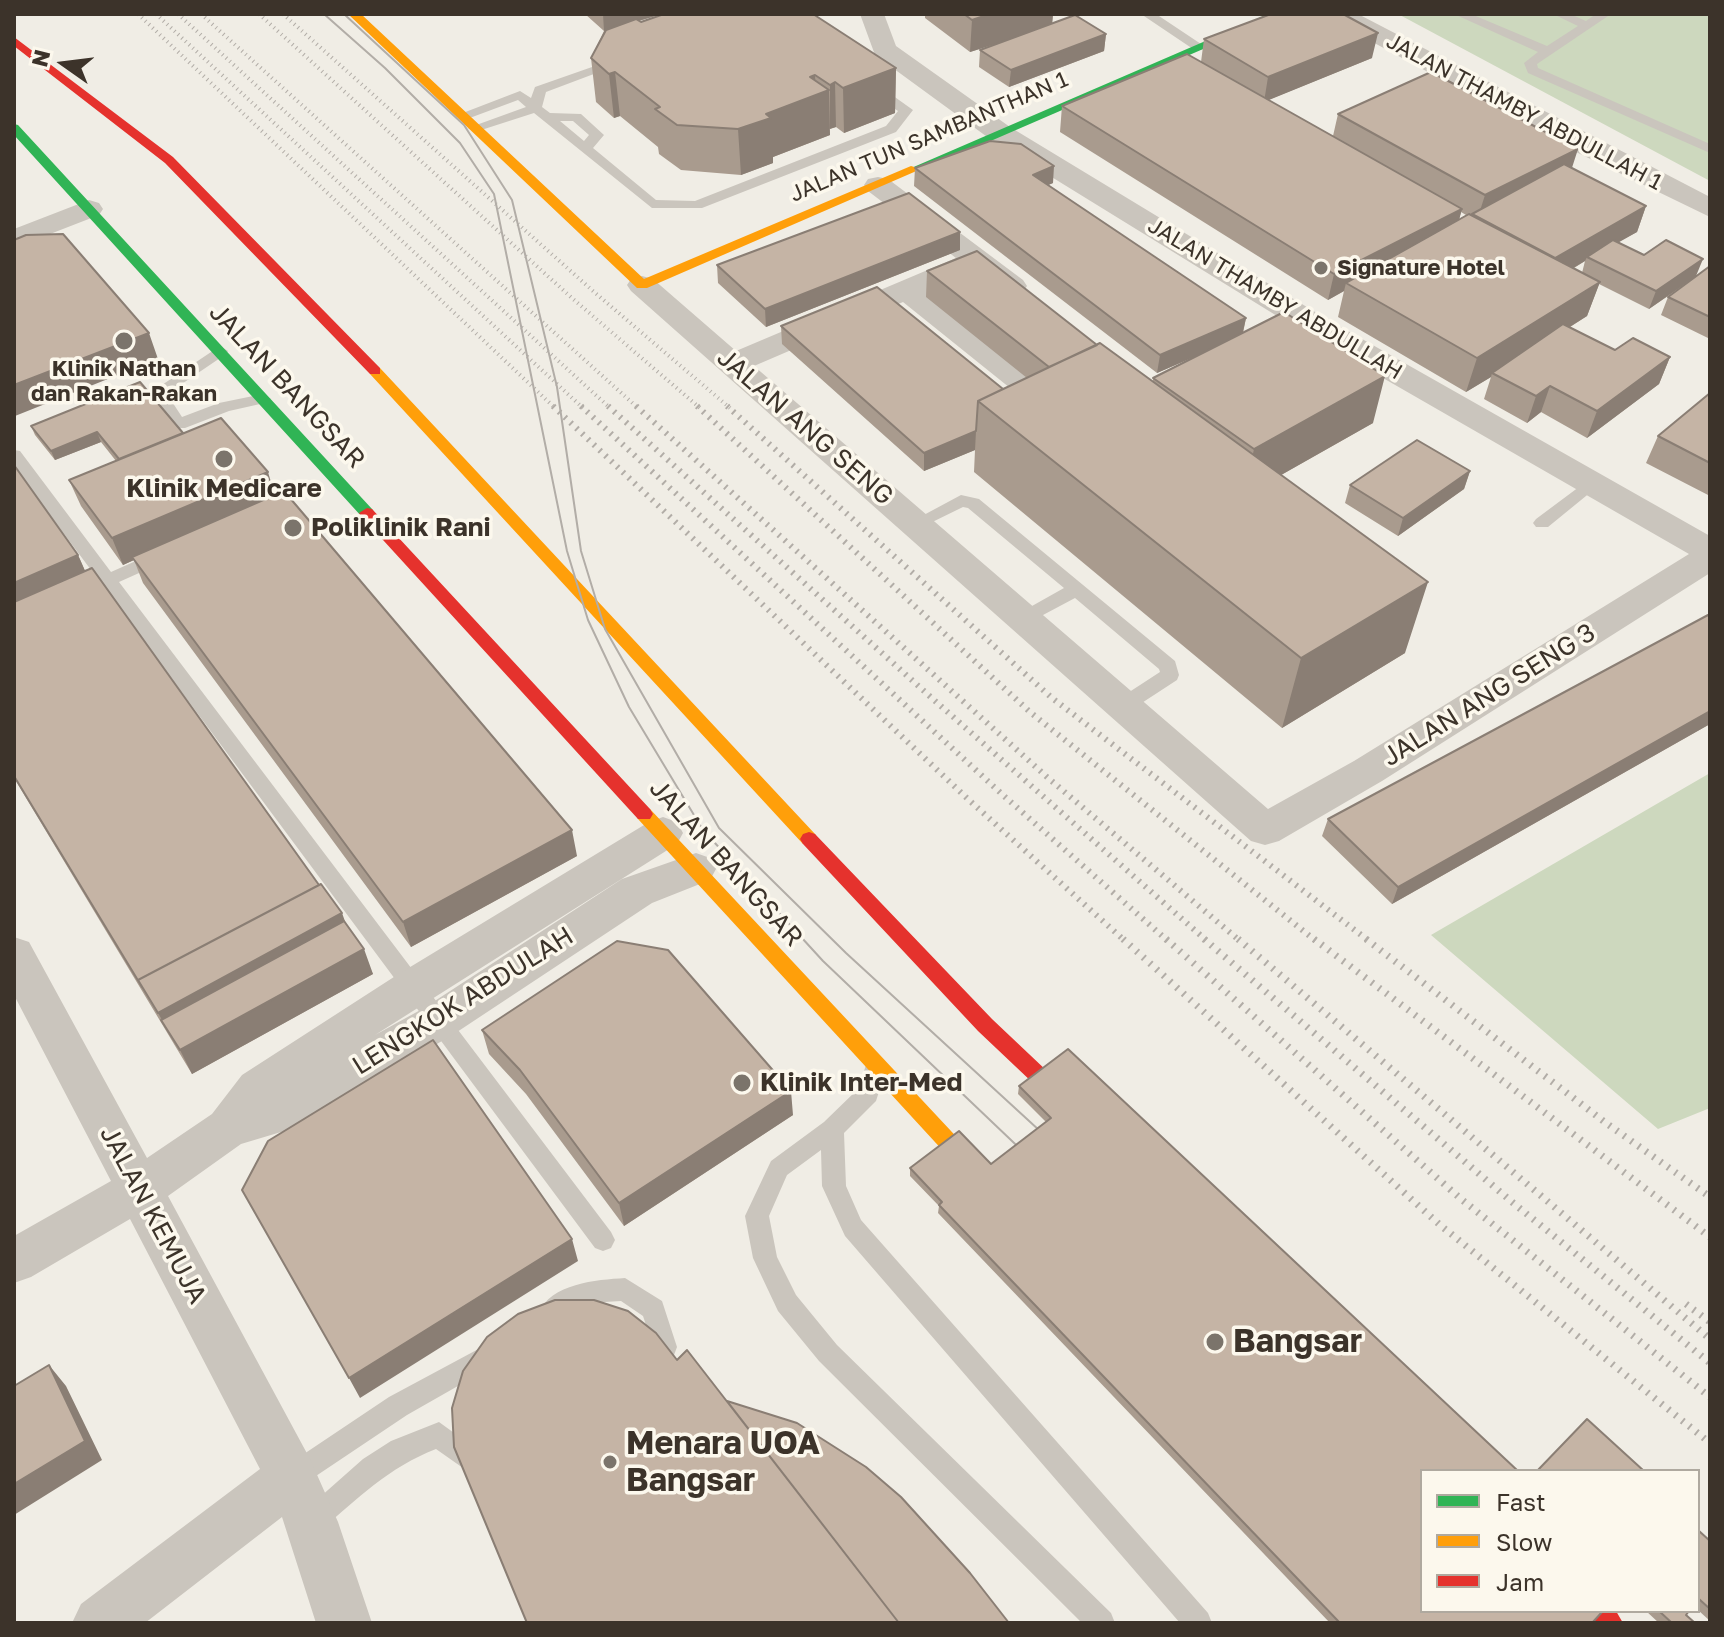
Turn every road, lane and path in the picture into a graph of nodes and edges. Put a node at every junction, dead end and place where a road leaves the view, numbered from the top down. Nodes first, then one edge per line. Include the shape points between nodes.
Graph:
1 (354, 14) edge
2 (872, 14) edge
3 (1147, 14) edge
4 (1278, 14) edge
5 (1339, 14) edge
6 (1460, 14) edge
7 (1559, 14) edge
8 (1605, 14) edge
9 (1586, 25) junction
10 (14, 40) edge
11 (1201, 48) junction
12 (1548, 51) junction
13 (628, 59) edge
14 (75, 63) dead end
15 (857, 78) edge
16 (540, 112) junction
17 (109, 115) junction
18 (469, 122) junction
19 (14, 128) edge
20 (1000, 133) junction
21 (1710, 149) edge
22 (878, 185) junction
23 (1710, 208) edge
24 (89, 209) junction
25 (14, 239) edge
26 (977, 260) junction
27 (642, 285) junction
28 (907, 291) junction
29 (1042, 306) edge
30 (220, 351) junction
31 (732, 364) junction
32 (1026, 385) edge
33 (263, 399) junction
34 (14, 455) edge
35 (1591, 483) junction
36 (1542, 523) dead end
37 (916, 524) junction
38 (1708, 549) edge
39 (174, 550) edge
40 (106, 581) junction
41 (1077, 589) junction
42 (80, 592) edge
43 (1022, 619) junction
44 (1124, 705) junction
45 (1265, 830) joint
46 (663, 833) junction
47 (696, 869) junction
48 (14, 954) edge
49 (425, 1004) junction
50 (875, 1066) junction
51 (1088, 1123) edge
52 (832, 1129) junction
53 (140, 1189) junction
54 (997, 1194) edge
55 (603, 1240) dead end
56 (14, 1261) edge
57 (535, 1324) edge
58 (510, 1340) edge
59 (665, 1347) edge
60 (463, 1455) edge
61 (301, 1500) junction
62 (100, 1623) edge
63 (344, 1623) edge
64 (1101, 1623) edge
65 (1198, 1623) edge

1 - 18 main road, JALAN ANG SENG
2 - 20 street, JALAN THAMBY ABDULLAH via 884,50
3 - 11 lane
4 - 11 main road, JALAN TUN SAMBANTHAN 1
5 - 23 street, JALAN THAMBY ABDULLAH 1
6 - 12 lane
7 - 9 lane
8 - 9 lane
9 - 12 lane
10 - 17 main road
11 - 20 main road, JALAN TUN SAMBANTHAN 1 via 1172,67
12 - 21 lane via 1530,63 1533,70
13 - 16 lane via 540,90
14 - 17 main road via 97,86
15 - 16 lane via 906,110 891,129 697,205 652,204 585,149 597,135 576,117
16 - 18 lane
17 - 51 main road via 169,160 412,409 700,724 985,1025
18 - 27 main road, JALAN ANG SENG
19 - 24 main road, JALAN BANGSAR
20 - 22 main road, JALAN TUN SAMBANTHAN 1
20 - 35 street, JALAN THAMBY ABDULLAH via 1314,325
22 - 26 street
22 - 27 main road, JALAN TUN SAMBANTHAN 1
24 - 25 street
24 - 30 main road, JALAN BANGSAR
26 - 28 street
26 - 29 street
27 - 31 street, JALAN ANG SENG
28 - 31 street
28 - 32 street
30 - 33 main road, JALAN BANGSAR
30 - 33 lane via 158,393 179,424
31 - 37 street, JALAN ANG SENG
33 - 46 main road, JALAN BANGSAR
34 - 40 lane
35 - 36 lane
35 - 38 street, JALAN THAMBY ABDULLAH
37 - 41 lane via 961,501 973,503
37 - 43 street, JALAN ANG SENG
38 - 45 street, JALAN ANG SENG 3 via 1368,771
39 - 40 lane
40 - 42 lane
40 - 49 lane
41 - 43 lane
41 - 44 lane via 1168,666 1170,675
43 - 44 street, JALAN ANG SENG
44 - 45 street, JALAN ANG SENG
46 - 47 main road, JALAN BANGSAR
46 - 49 street, LENGKOK ABDULAH
47 - 49 street, LENGKOK ABDULAH via 637,891
47 - 50 main road, JALAN BANGSAR
48 - 53 street, JALAN KEMUJA
49 - 53 street, LENGKOK ABDULAH via 275,1115 228,1128
49 - 55 lane
50 - 52 lane via 868,1094
50 - 54 main road, JALAN BANGSAR
52 - 64 lane via 779,1168 757,1216 765,1258 787,1303 828,1353
52 - 65 lane via 834,1186 853,1228
53 - 56 street, LENGKOK ABDULAH
53 - 61 street, JALAN KEMUJA
57 - 59 lane via 584,1292 625,1289 653,1309
58 - 61 lane via 398,1406
60 - 61 lane via 439,1435
61 - 62 street
61 - 63 street, JALAN KEMUJA

